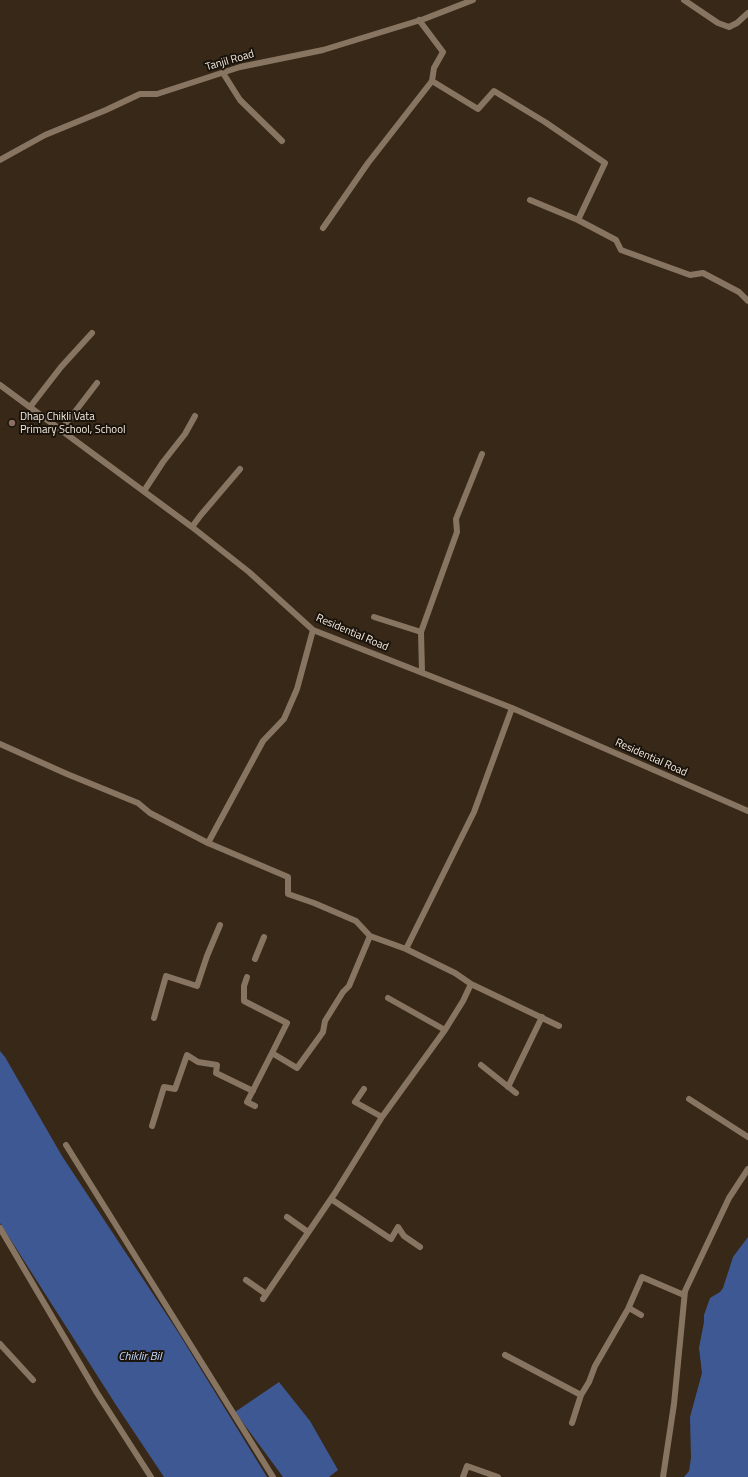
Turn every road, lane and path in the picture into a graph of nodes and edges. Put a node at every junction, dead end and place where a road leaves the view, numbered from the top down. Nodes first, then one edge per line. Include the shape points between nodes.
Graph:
1 (473, 0) edge
2 (684, 0) edge
3 (748, 13) edge
4 (419, 20) junction
5 (223, 73) junction
6 (432, 82) junction
7 (282, 142) dead end
8 (0, 160) edge
9 (530, 200) dead end
10 (578, 220) junction
11 (323, 228) dead end
12 (748, 301) edge
13 (92, 333) dead end
14 (97, 383) dead end
15 (0, 385) edge
16 (30, 407) junction
17 (195, 416) dead end
18 (61, 430) junction
19 (482, 454) dead end
20 (240, 469) dead end
21 (144, 491) junction
22 (192, 527) junction
23 (374, 617) dead end
24 (312, 630) junction
25 (421, 632) junction
26 (422, 672) junction
27 (512, 708) junction
28 (0, 744) edge
29 (748, 811) edge
30 (208, 843) junction
31 (220, 925) dead end
32 (370, 936) junction
33 (264, 937) dead end
34 (406, 949) junction
35 (255, 959) dead end
36 (247, 977) dead end
37 (471, 984) junction
38 (388, 998) dead end
39 (542, 1017) junction
40 (154, 1018) dead end
41 (559, 1026) dead end
42 (445, 1030) junction
43 (272, 1053) junction
44 (481, 1065) dead end
45 (508, 1087) junction
46 (364, 1089) dead end
47 (253, 1091) junction
48 (516, 1093) dead end
49 (689, 1099) dead end
50 (255, 1106) dead end
51 (382, 1118) junction
52 (152, 1126) dead end
53 (748, 1137) edge
54 (66, 1145) dead end
55 (748, 1169) edge
56 (331, 1199) junction
57 (287, 1217) dead end
58 (0, 1228) edge
59 (308, 1232) junction
60 (420, 1247) dead end
61 (246, 1280) dead end
62 (684, 1295) junction
63 (629, 1308) junction
64 (642, 1315) dead end
65 (0, 1344) edge
66 (505, 1355) dead end
67 (33, 1380) dead end
68 (581, 1395) junction
69 (572, 1423) dead end
70 (151, 1477) edge
71 (273, 1477) edge
72 (463, 1477) edge
73 (498, 1477) edge
74 (663, 1477) edge

1 - 4 street, Tanjil Road
2 - 3 street via 718,23 729,27
4 - 5 street, Tanjil Road via 323,50
4 - 6 street via 443,52 434,68
5 - 7 street via 240,100
5 - 8 street, Tanjil Road via 157,94 140,94 45,135
6 - 10 street via 478,109 494,91 605,163
6 - 11 street via 368,163
9 - 10 street
10 - 12 street via 616,240 621,250 690,275 703,273 739,292
13 - 16 street
14 - 18 street
15 - 16 street, Residential Road
16 - 18 street, Residential Road
17 - 21 street
18 - 21 street, Residential Road
19 - 25 street via 456,519 457,532
20 - 22 street
21 - 22 street, Residential Road
22 - 24 street, Residential Road via 249,572
23 - 25 street
24 - 26 street, Residential Road
24 - 30 street via 297,689 284,719 263,741
25 - 26 street
26 - 27 street, Residential Road
27 - 29 street, Residential Road
27 - 34 street via 474,812
28 - 30 street via 138,803 150,813
30 - 32 street via 288,877 288,894 356,921
31 - 40 street via 197,986 166,976
32 - 34 street
32 - 43 street via 349,986 325,1021 324,1032 297,1068
33 - 35 street
34 - 37 street via 455,972
36 - 43 street via 244,1001 287,1023
37 - 39 street
37 - 42 street
38 - 42 street
39 - 41 street
39 - 45 street
42 - 51 street
43 - 47 street
44 - 45 street
45 - 48 street
46 - 51 street via 356,1102
47 - 50 street via 247,1102
47 - 52 street via 216,1073 217,1065 198,1062 187,1055 175,1089 164,1087
49 - 53 street
51 - 56 street
54 - 71 street
55 - 62 street via 730,1198
56 - 59 street
56 - 60 street via 391,1239 398,1227 404,1236
57 - 59 street
58 - 70 street via 97,1393
59 - 61 street via 265,1297
62 - 63 street via 642,1276
62 - 74 street via 674,1404
63 - 64 street
63 - 68 street
65 - 67 street
66 - 68 street
68 - 69 street
72 - 73 street via 466,1466

